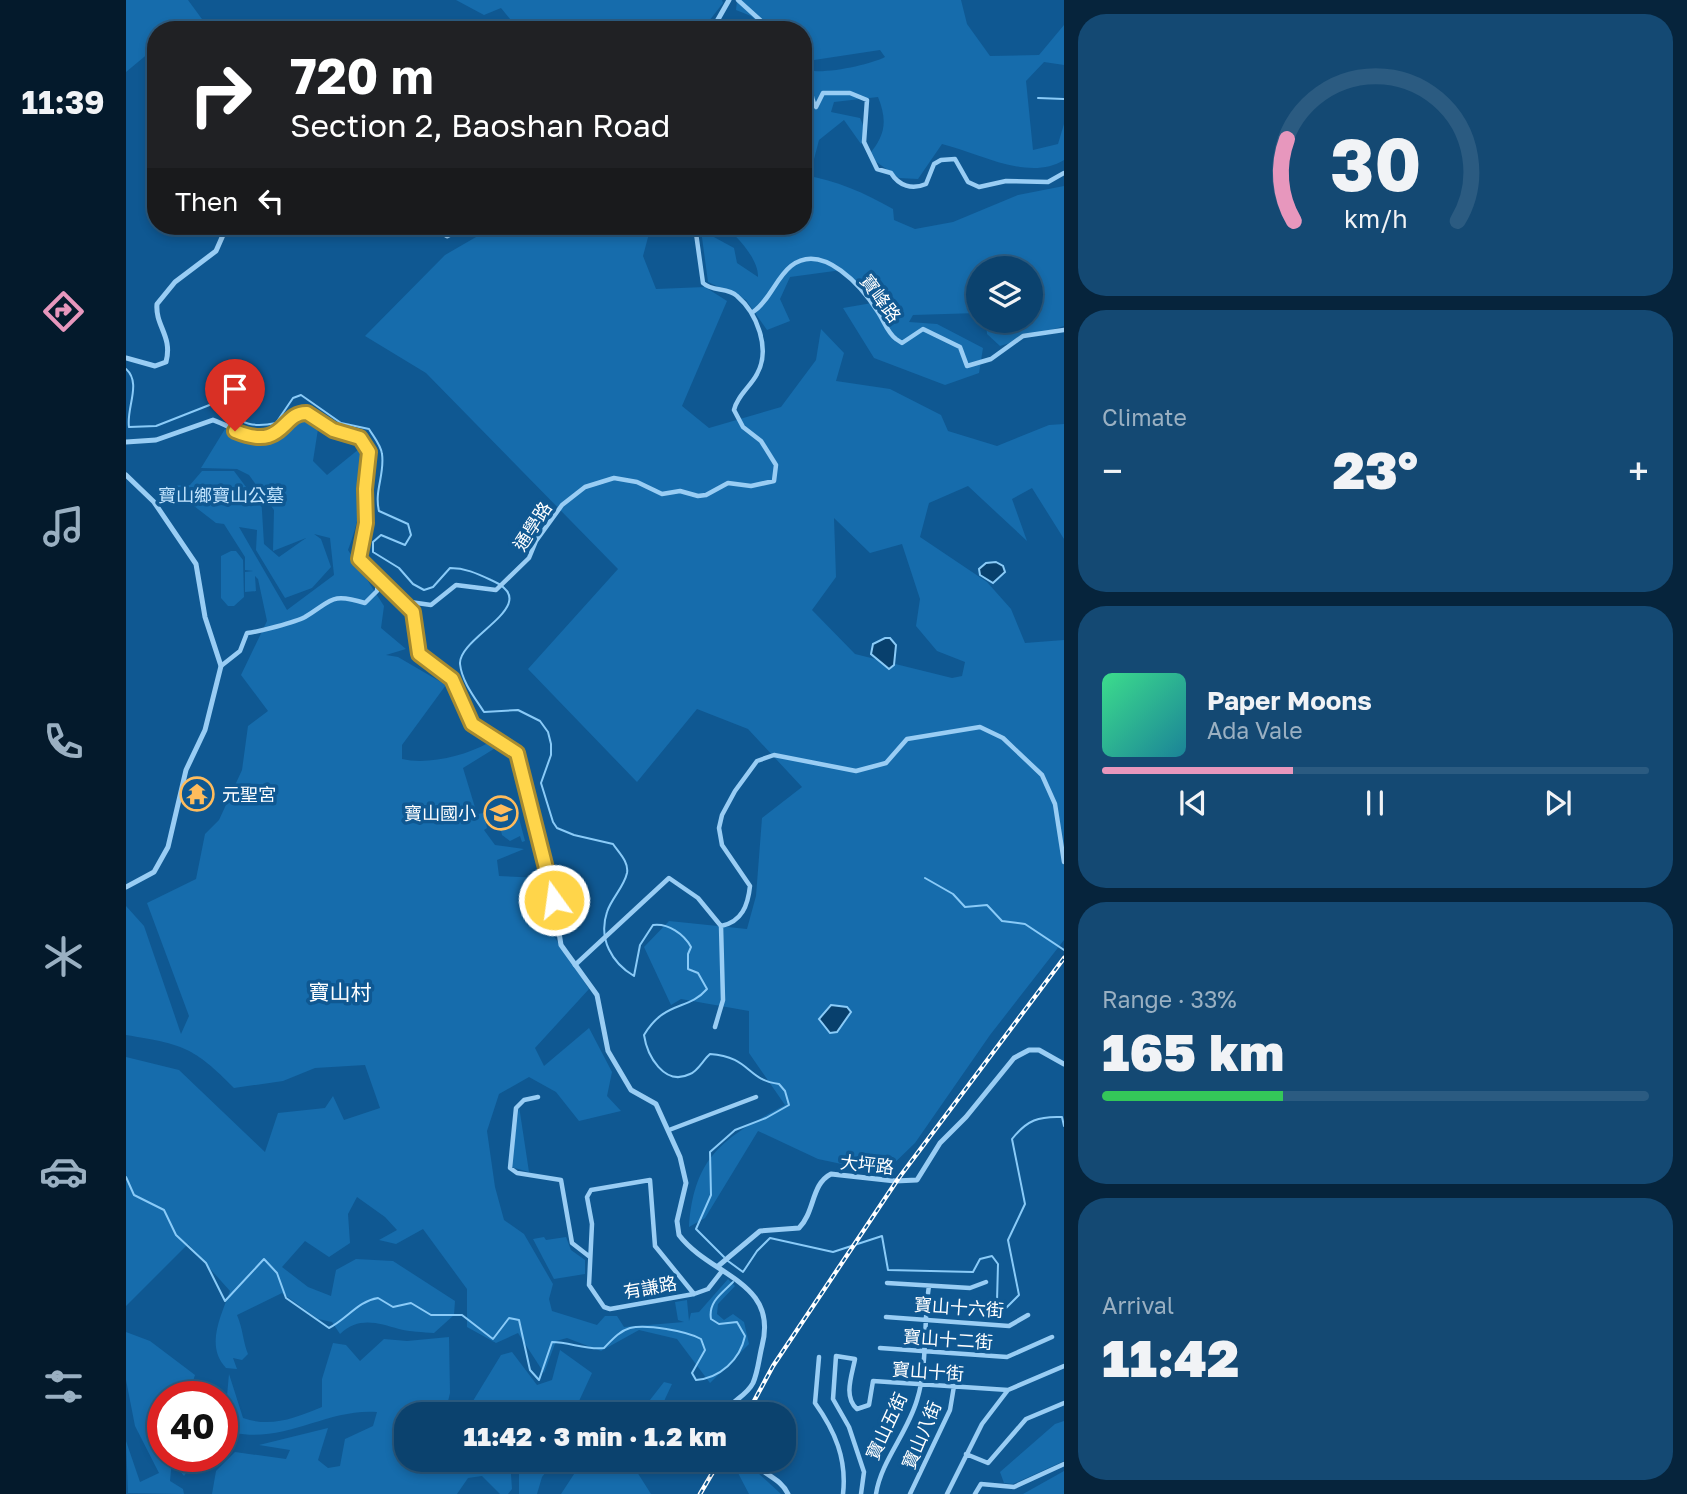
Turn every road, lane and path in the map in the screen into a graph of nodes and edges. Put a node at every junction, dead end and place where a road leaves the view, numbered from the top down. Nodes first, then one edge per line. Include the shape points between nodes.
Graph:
1 (729, 0) edge
2 (738, 0) edge
3 (717, 21) edge
4 (761, 21) edge
5 (812, 101) edge
6 (1064, 173) edge
7 (223, 235) edge
8 (696, 235) edge
9 (753, 312) junction
10 (1064, 330) edge
11 (126, 358) edge
12 (126, 442) edge
13 (126, 475) edge
14 (406, 603) junction
15 (221, 666) junction
16 (1064, 862) edge
17 (126, 887) edge
18 (721, 926) junction
19 (575, 965) junction
20 (715, 1027) dead end
21 (1064, 1064) edge
22 (538, 1097) dead end
23 (756, 1097) dead end
24 (669, 1130) junction
25 (590, 1257) junction
26 (720, 1269) junction
27 (986, 1282) dead end
28 (887, 1283) dead end
29 (929, 1286) junction
30 (694, 1294) junction
31 (1028, 1315) dead end
32 (886, 1317) dead end
33 (924, 1318) junction
34 (1052, 1337) dead end
35 (880, 1348) dead end
36 (923, 1350) junction
37 (819, 1357) dead end
38 (1064, 1366) edge
39 (919, 1383) junction
40 (954, 1386) junction
41 (1008, 1390) junction
42 (735, 1402) edge
43 (1064, 1403) edge
44 (966, 1454) junction
45 (1064, 1464) edge
46 (764, 1472) edge
47 (788, 1494) edge
48 (843, 1494) edge
49 (861, 1494) edge
50 (876, 1494) edge
51 (910, 1494) edge
52 (947, 1494) edge
53 (975, 1494) edge

1 - 3 street
2 - 4 street
5 - 6 street via 816,107 823,93 850,93 867,100 865,145 877,169 891,173 906,186 926,184 934,164 947,159 955,159 968,182 979,187 1006,181 1048,181
7 - 11 street via 216,251 175,282 157,304 170,347 166,362 155,366
8 - 9 street via 703,283 735,293
9 - 10 street, 寶峰路 via 790,266 812,259 844,273 896,339 902,343 923,329 933,331 960,347 967,366 991,359 1023,336
9 - 14 street, 通學路 via 763,353 759,372 734,410 776,465 774,481 751,486 728,483 698,496 680,491 662,494 614,478 585,487 562,505 529,558 496,590 456,585 431,605
12 - 14 street via 156,440 213,420 244,435 264,438 279,433 302,413 360,438 370,462 359,556
13 - 15 street via 154,502 196,564 205,617
14 - 15 street via 378,582 377,591 365,603 342,596 328,600 304,618 247,633 240,651
14 - 19 street via 413,612 422,659 452,679 472,724 512,748 520,760 561,945
15 - 17 street via 205,730 186,770 168,847 154,872
16 - 18 street via 1055,804 1042,775 1003,738 980,727 907,739 886,763 856,771 774,755 757,761 722,815 722,845 750,886 744,912
18 - 19 street via 698,898 669,878
18 - 20 street via 723,1000
19 - 24 street via 596,991 604,1043 629,1088 656,1104
21 - 26 street, 大坪路 via 1044,1052 1022,1052 940,1143 917,1180 831,1174 820,1182 812,1209 799,1228 760,1231 728,1256
22 - 25 street via 524,1100 516,1108 510,1168 561,1180 572,1243
23 - 24 street
24 - 26 street via 686,1180 677,1221 679,1235
25 - 30 street, 有謙路 via 589,1285 604,1307
25 - 30 street via 588,1192 650,1180 655,1246
26 - 30 street, 有謙路 via 708,1289
26 - 42 street via 758,1301 767,1325 754,1381
27 - 29 street via 970,1288
28 - 29 street
29 - 33 street, 寶山五街
31 - 33 street, 寶山十六街 via 1009,1326
32 - 33 street, 寶山十六街
33 - 36 street, 寶山五街
34 - 36 street, 寶山十二街 via 1007,1357
35 - 36 street, 寶山十二街
36 - 39 street, 寶山五街
37 - 48 street via 815,1403 833,1427 846,1471
38 - 41 street
39 - 40 street, 寶山十街
39 - 49 street, 寶山十街 via 873,1381 869,1405 856,1409 849,1395 855,1359 836,1356 833,1399 849,1427 864,1472
39 - 50 street, 寶山五街 via 917,1399 879,1474
40 - 41 street, 寶山十街
40 - 51 street, 寶山八街 via 950,1410
41 - 44 street
43 - 44 street via 1026,1419 988,1463
44 - 52 street
45 - 53 street via 1014,1487 981,1484
46 - 47 street via 779,1480

